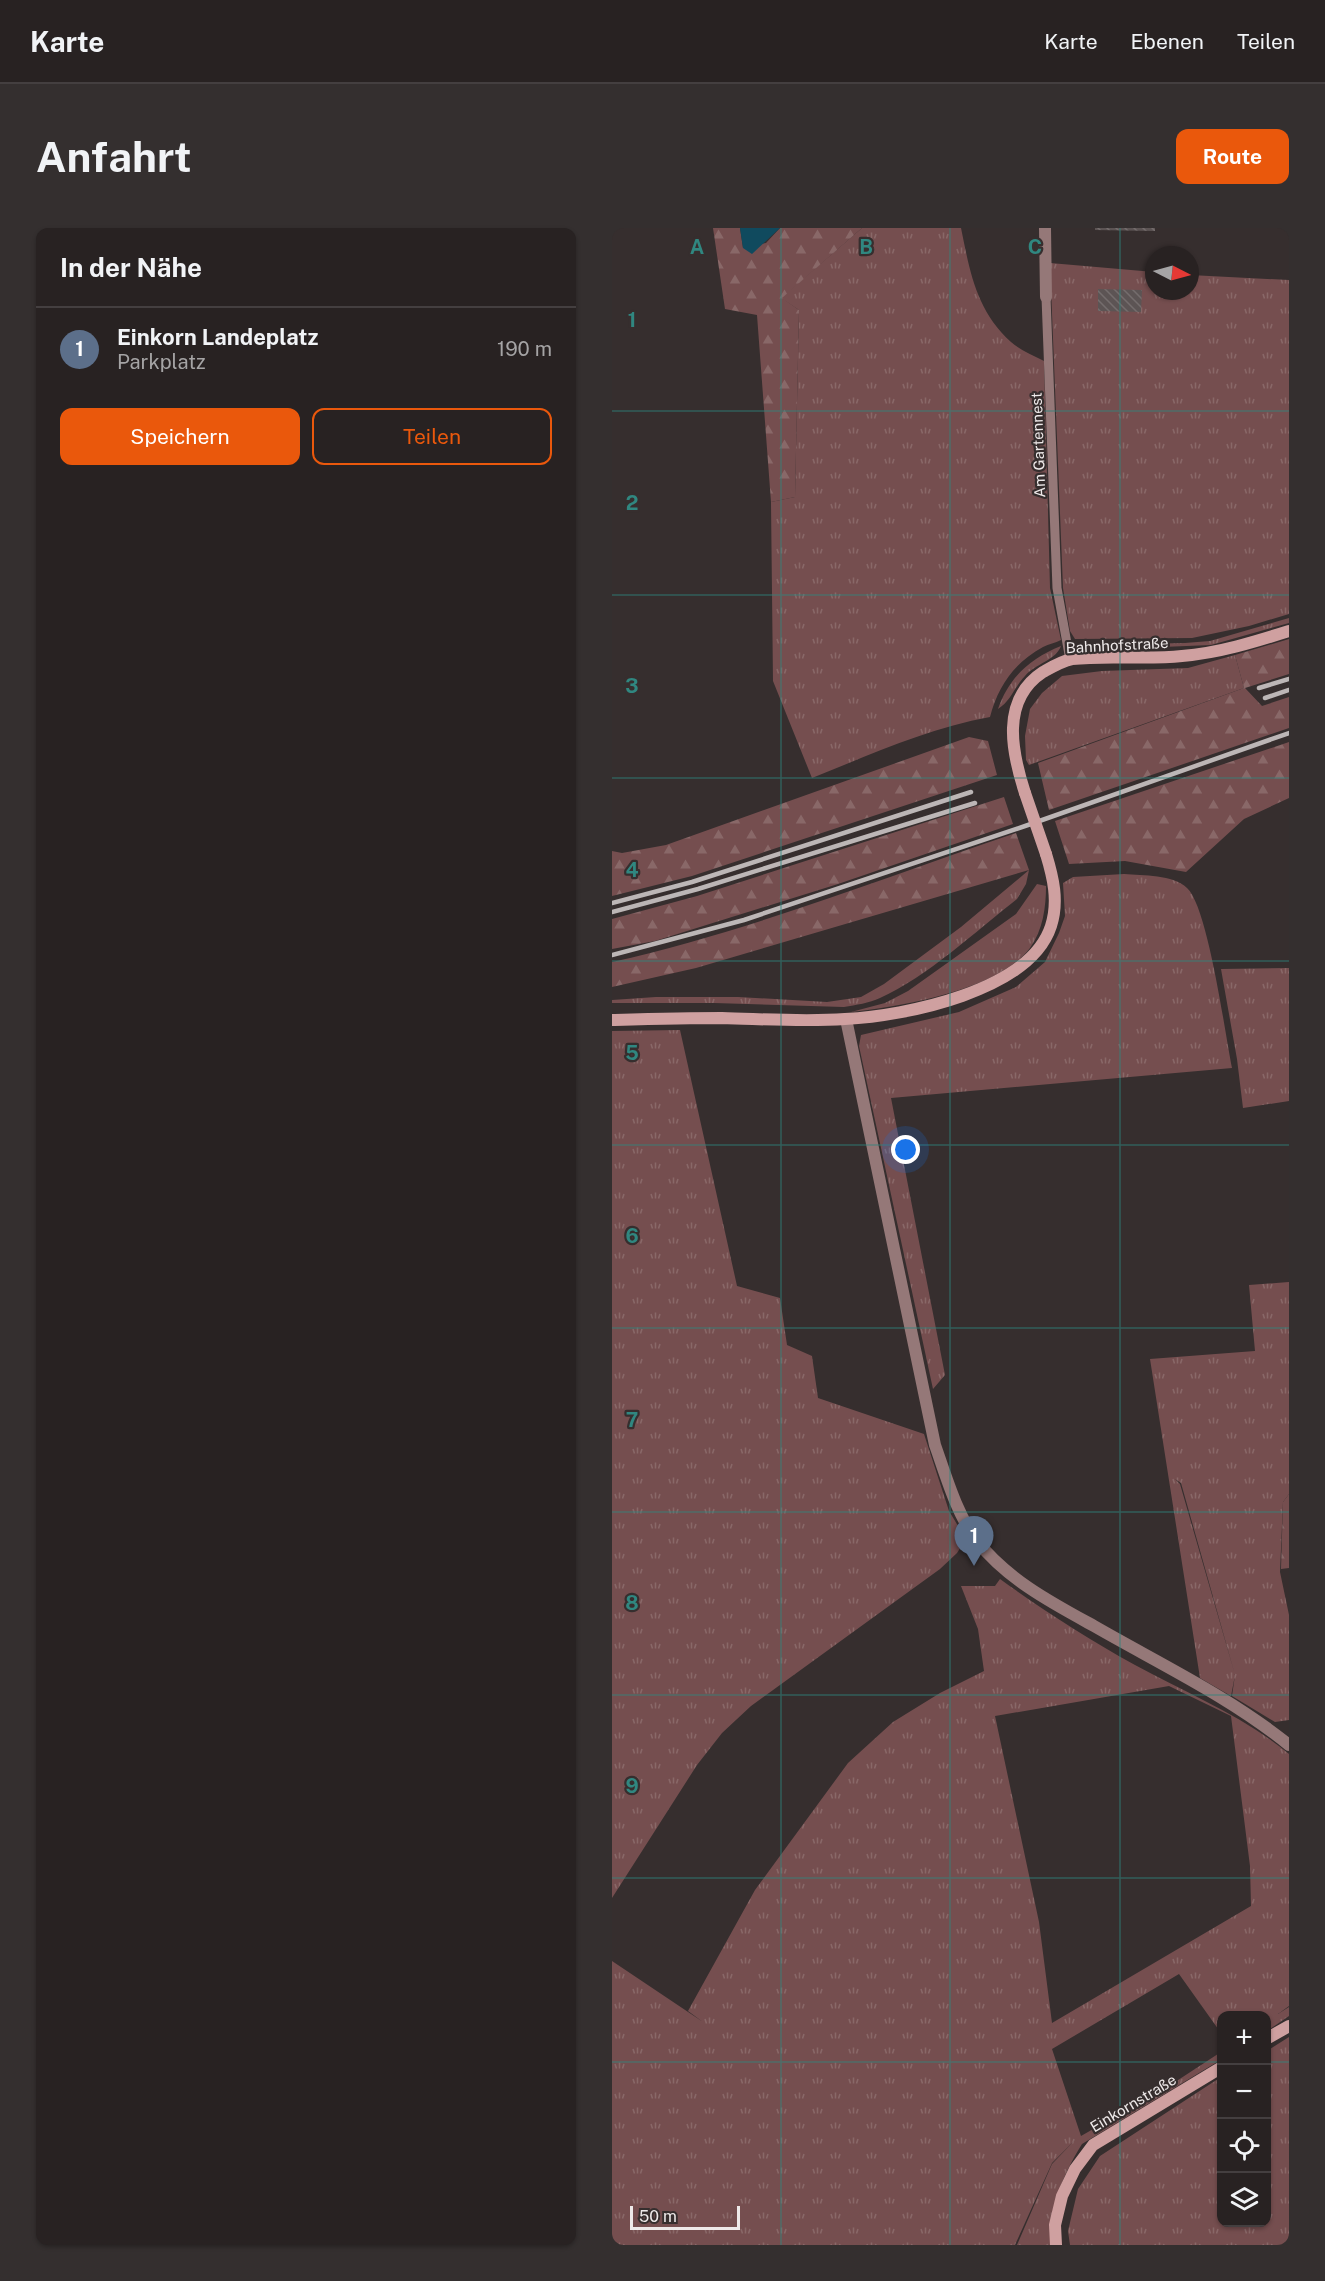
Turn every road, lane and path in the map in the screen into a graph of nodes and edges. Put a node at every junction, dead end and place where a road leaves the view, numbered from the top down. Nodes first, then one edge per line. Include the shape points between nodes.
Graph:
1 (1045, 228) edge
2 (1046, 297) joint
3 (1289, 631) edge
4 (1070, 660) junction
5 (846, 1019) junction
6 (612, 1020) edge
7 (1289, 1745) edge
8 (1289, 2026) edge
9 (1271, 2036) edge
10 (1217, 2069) edge
11 (1056, 2245) edge

1 - 2 street, Am Gartennest
2 - 4 lane, Am Gartennest via 1057,588
3 - 4 main road, Bahnhofstraße via 1232,648 1181,656
4 - 5 main road, Bahnhofstraße, bridge via 1040,675 1023,693 1012,737 1054,884 1054,911 1047,936 1026,963 996,983 898,1013
5 - 6 main road, Bahnhofstraße
5 - 7 street via 936,1445 951,1492 976,1540 1006,1571 1047,1600 1241,1709
8 - 9 main road
10 - 11 main road, Einkornstraße via 1093,2145 1062,2196 1055,2225

